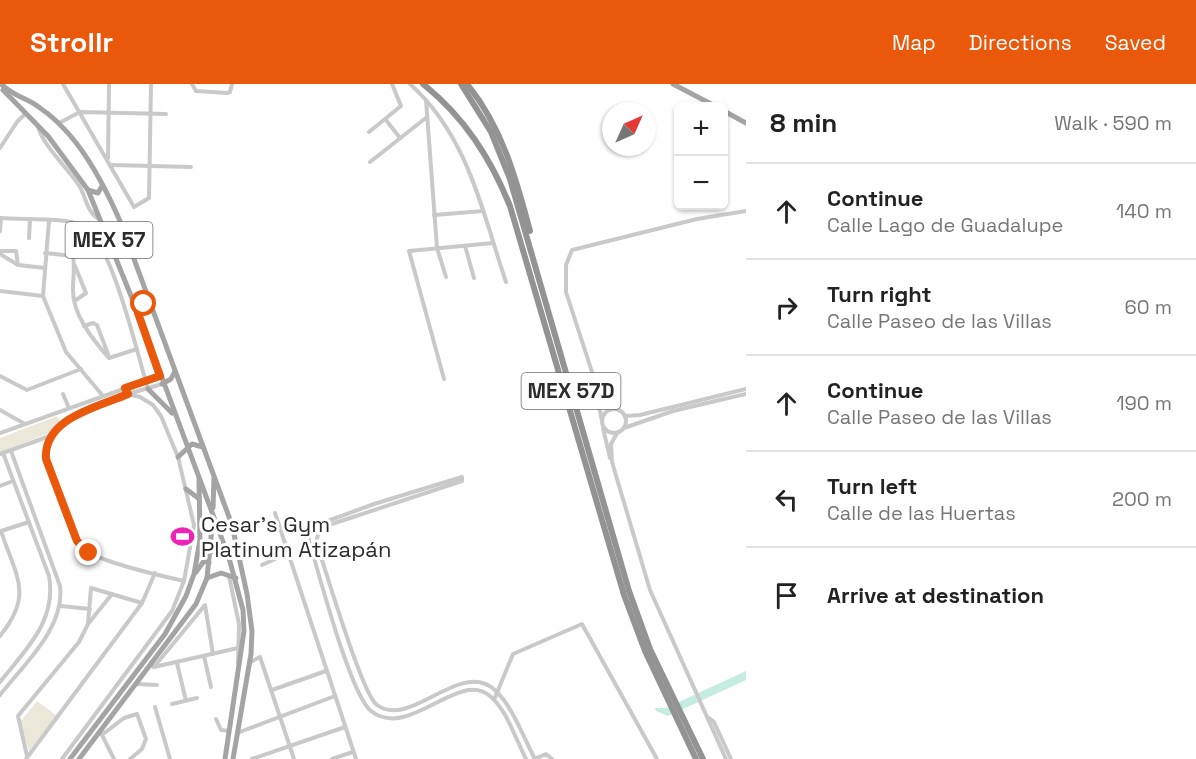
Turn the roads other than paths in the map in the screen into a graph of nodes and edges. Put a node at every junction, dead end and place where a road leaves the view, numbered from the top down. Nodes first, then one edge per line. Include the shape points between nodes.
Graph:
1 (63, 84) edge
2 (69, 84) edge
3 (109, 84) edge
4 (151, 84) edge
5 (192, 84) edge
6 (232, 84) edge
7 (392, 84) edge
8 (410, 84) edge
9 (423, 84) edge
10 (461, 84) edge
11 (467, 84) edge
12 (673, 84) edge
13 (0, 86) edge
14 (68, 93) junction
15 (426, 98) junction
16 (707, 102) edge
17 (41, 108) junction
18 (80, 112) junction
19 (26, 113) junction
20 (109, 113) junction
21 (166, 114) dead end
22 (728, 114) edge
23 (149, 115) junction
24 (427, 117) junction
25 (386, 120) junction
26 (59, 123) junction
27 (746, 123) edge
28 (38, 125) junction
29 (369, 132) dead end
30 (400, 138) junction
31 (0, 148) edge
32 (108, 159) junction
33 (370, 162) dead end
34 (111, 165) junction
35 (149, 166) junction
36 (191, 167) dead end
37 (102, 184) junction
38 (88, 190) junction
39 (483, 211) junction
40 (746, 211) edge
41 (434, 215) junction
42 (0, 218) edge
43 (30, 220) junction
44 (100, 220) junction
45 (49, 221) junction
46 (0, 231) edge
47 (29, 238) dead end
48 (493, 243) junction
49 (465, 246) junction
50 (437, 248) junction
51 (0, 253) edge
52 (45, 253) junction
53 (18, 265) junction
54 (75, 265) junction
55 (45, 268) junction
56 (537, 270) junction
57 (446, 277) dead end
58 (474, 278) dead end
59 (506, 282) dead end
60 (1, 293) edge
61 (44, 296) junction
62 (76, 300) junction
63 (153, 309) junction
64 (138, 313) junction
65 (84, 326) junction
66 (137, 349) junction
67 (109, 358) junction
68 (81, 369) junction
69 (175, 371) junction
70 (593, 375) junction
71 (0, 376) edge
72 (160, 376) junction
73 (444, 379) dead end
74 (145, 381) junction
75 (162, 384) junction
76 (125, 388) junction
77 (148, 389) junction
78 (746, 389) edge
79 (63, 394) dead end
80 (128, 394) junction
81 (746, 394) edge
82 (103, 396) junction
83 (69, 408) junction
84 (0, 410) edge
85 (610, 410) junction
86 (60, 411) junction
87 (174, 416) junction
88 (625, 416) junction
89 (65, 421) junction
90 (603, 423) junction
91 (26, 425) junction
92 (624, 428) junction
93 (0, 433) edge
94 (617, 433) junction
95 (50, 436) junction
96 (203, 447) junction
97 (187, 448) junction
98 (10, 451) junction
99 (2, 454) edge
100 (178, 458) junction
101 (612, 462) junction
102 (214, 475) junction
103 (199, 478) junction
104 (13, 481) junction
105 (0, 486) edge
106 (186, 489) junction
107 (198, 498) junction
108 (213, 511) junction
109 (275, 513) dead end
110 (27, 523) junction
111 (1, 531) edge
112 (200, 540) junction
113 (211, 551) junction
114 (288, 553) junction
115 (229, 558) junction
116 (209, 563) junction
117 (262, 565) dead end
118 (155, 573) junction
119 (194, 574) junction
120 (229, 575) junction
121 (207, 578) junction
122 (236, 579) junction
123 (184, 581) junction
124 (60, 586) junction
125 (51, 587) junction
126 (112, 594) junction
127 (142, 603) junction
128 (61, 606) junction
129 (90, 609) junction
130 (47, 619) junction
131 (55, 622) junction
132 (88, 624) junction
133 (0, 626) edge
134 (5, 630) junction
135 (0, 636) edge
136 (238, 648) junction
137 (213, 654) junction
138 (251, 654) junction
139 (204, 656) junction
140 (260, 657) junction
141 (177, 663) junction
142 (249, 663) junction
143 (241, 664) junction
144 (150, 667) junction
145 (326, 671) junction
146 (0, 682) edge
147 (136, 684) junction
148 (157, 684) dead end
149 (211, 687) dead end
150 (272, 690) junction
151 (498, 693) junction
152 (0, 695) edge
153 (335, 696) junction
154 (197, 698) dead end
155 (185, 700) junction
156 (494, 700) junction
157 (671, 702) junction
158 (172, 704) dead end
159 (155, 707) dead end
160 (677, 715) junction
161 (280, 717) junction
162 (708, 718) junction
163 (216, 719) dead end
164 (345, 727) junction
165 (229, 731) junction
166 (101, 733) junction
167 (237, 734) junction
168 (289, 745) junction
169 (353, 752) junction
170 (27, 758) edge
171 (62, 759) edge
172 (70, 759) edge
173 (79, 759) edge
174 (114, 759) edge
175 (130, 759) edge
176 (170, 759) edge
177 (225, 759) edge
178 (233, 759) edge
179 (252, 759) edge
180 (294, 759) edge
181 (332, 759) edge
182 (356, 759) edge
183 (526, 759) edge
184 (535, 759) edge
185 (552, 759) edge
186 (657, 759) edge
187 (696, 759) edge
188 (703, 759) edge
189 (726, 759) edge
190 (731, 759) edge

1 - 14 street
2 - 14 street
3 - 20 street
4 - 23 street
5 - 6 street via 193,90 230,92
7 - 25 street via 401,106
8 - 15 street
9 - 157 highway, MEX 57D via 472,134 493,166 506,197 624,595
10 - 56 highway, MEX 57D via 483,115 498,147
11 - 56 highway via 488,112 503,144 530,232
12 - 16 main road
13 - 17 main road, MEX 57
13 - 19 main road, MEX 57
14 - 18 street
15 - 24 street
15 - 39 street via 459,146
17 - 19 main road
17 - 26 main road, MEX 57
18 - 20 street
18 - 26 street
18 - 32 street
19 - 28 main road, MEX 57
19 - 31 street
20 - 23 street
20 - 32 street
21 - 23 street
22 - 27 main road
23 - 35 street
24 - 30 street
24 - 41 street
25 - 29 street
25 - 30 street
26 - 37 main road, MEX 57
28 - 38 main road, MEX 57
28 - 44 street via 93,215
30 - 33 street
32 - 34 street
34 - 35 street
34 - 35 street via 134,207 149,200
35 - 36 street
37 - 38 main road via 98,193
37 - 63 main road, MEX 57
38 - 44 main road, MEX 57
39 - 41 street
39 - 48 street
40 - 70 street via 573,250 564,283
41 - 50 street
42 - 43 street
42 - 46 street
43 - 45 street
43 - 47 street
44 - 64 main road, MEX 57
45 - 52 street
45 - 66 street via 83,225 100,241
48 - 49 street
48 - 59 street
49 - 50 street
49 - 58 street
50 - 57 street
50 - 73 street via 408,254
51 - 53 street
51 - 53 street via 16,251
52 - 54 street via 70,254
52 - 55 street
53 - 55 street
54 - 62 street
54 - 62 street via 86,293
55 - 61 street
56 - 157 highway, MEX 57D via 629,591
60 - 61 street
61 - 68 street via 59,340
62 - 65 street
63 - 64 main road via 144,304
63 - 69 main road, MEX 57
64 - 72 main road, MEX 57
65 - 67 street
65 - 67 street via 98,325
66 - 67 street
66 - 74 street
68 - 71 street via 27,390
68 - 82 street
69 - 75 main road
69 - 96 main road, MEX 57
70 - 85 street
70 - 90 street
72 - 74 street
72 - 75 main road, MEX 57
74 - 76 street
74 - 77 street
75 - 77 street
75 - 87 main road, MEX 57
76 - 80 street
76 - 82 street
77 - 80 street
77 - 87 main road
78 - 88 street
79 - 83 street
80 - 89 street
80 - 100 street via 153,405
81 - 92 street via 673,411
82 - 83 street
83 - 86 street
84 - 91 street
85 - 88 street
85 - 90 street
86 - 89 street
86 - 91 street
87 - 97 main road, MEX 57
88 - 92 street
89 - 95 street
90 - 94 street via 610,433
90 - 101 street
91 - 93 street
92 - 94 street
94 - 101 street via 611,444
95 - 98 street
95 - 118 street via 46,459 77,541 89,553
96 - 97 main road via 195,443
96 - 102 main road, MEX 57
97 - 100 main road
97 - 103 main road, MEX 57
98 - 99 street
98 - 124 street
99 - 104 street
100 - 106 street
101 - 162 street via 646,581
102 - 108 main road
102 - 138 main road, MEX 57 via 232,525 247,594
103 - 107 main road
103 - 108 main road, MEX 57
104 - 105 street
104 - 110 street
106 - 107 main road
106 - 123 street via 194,525
107 - 112 main road
108 - 113 main road
108 - 115 main road, MEX 57
109 - 114 street
110 - 111 street
110 - 125 street
111 - 134 street via 21,598
112 - 113 main road
112 - 119 main road
113 - 115 main road
113 - 116 main road
114 - 117 street
114 - 145 street
115 - 122 main road, MEX 57
116 - 119 main road via 204,561
116 - 121 main road
118 - 123 street
118 - 127 street
119 - 172 main road via 165,634
120 - 121 main road via 221,573
120 - 122 main road
120 - 136 street via 239,624
121 - 144 main road via 195,604
122 - 143 main road, MEX 57 via 244,618
123 - 171 street via 171,611
124 - 125 street
124 - 128 street
125 - 130 street
126 - 127 street
126 - 129 street via 92,588
126 - 132 street
127 - 170 street
128 - 129 street
128 - 131 street
129 - 132 street
130 - 131 street
130 - 146 street
131 - 152 street
132 - 170 street via 79,642 18,716
133 - 134 street
134 - 135 street
136 - 137 street
136 - 143 street via 237,662
137 - 139 street
137 - 144 street via 205,605
138 - 140 street
138 - 142 main road, MEX 57
139 - 141 street
139 - 149 street
140 - 142 street
140 - 150 street
141 - 144 street
141 - 155 street
142 - 167 main road, MEX 57
143 - 165 main road, MEX 57
144 - 147 main road
145 - 150 street
145 - 153 street
147 - 148 street
147 - 166 main road
150 - 161 street
151 - 156 street
151 - 156 street via 489,685 468,682 397,711 377,706 359,670 316,542 320,528 462,481 462,477 374,504 312,529 309,541 351,674 359,697 371,711 387,717 409,716 467,690 485,693
151 - 184 street
151 - 186 street via 513,654 582,624
153 - 161 street
153 - 164 street
154 - 155 street
155 - 158 street
156 - 183 street
157 - 160 highway, MEX 57D
159 - 176 street
160 - 187 highway, MEX 57D
160 - 188 highway, MEX 57D
161 - 167 street
161 - 168 street
162 - 189 street
162 - 190 street via 714,722
163 - 165 street via 221,730
164 - 168 street
164 - 169 street
165 - 177 main road, MEX 57
166 - 173 main road
166 - 174 street
166 - 175 street via 137,714 146,739 142,749
167 - 178 main road, MEX 57
168 - 179 street
168 - 180 street
169 - 181 street
169 - 182 street
184 - 185 street via 546,754

